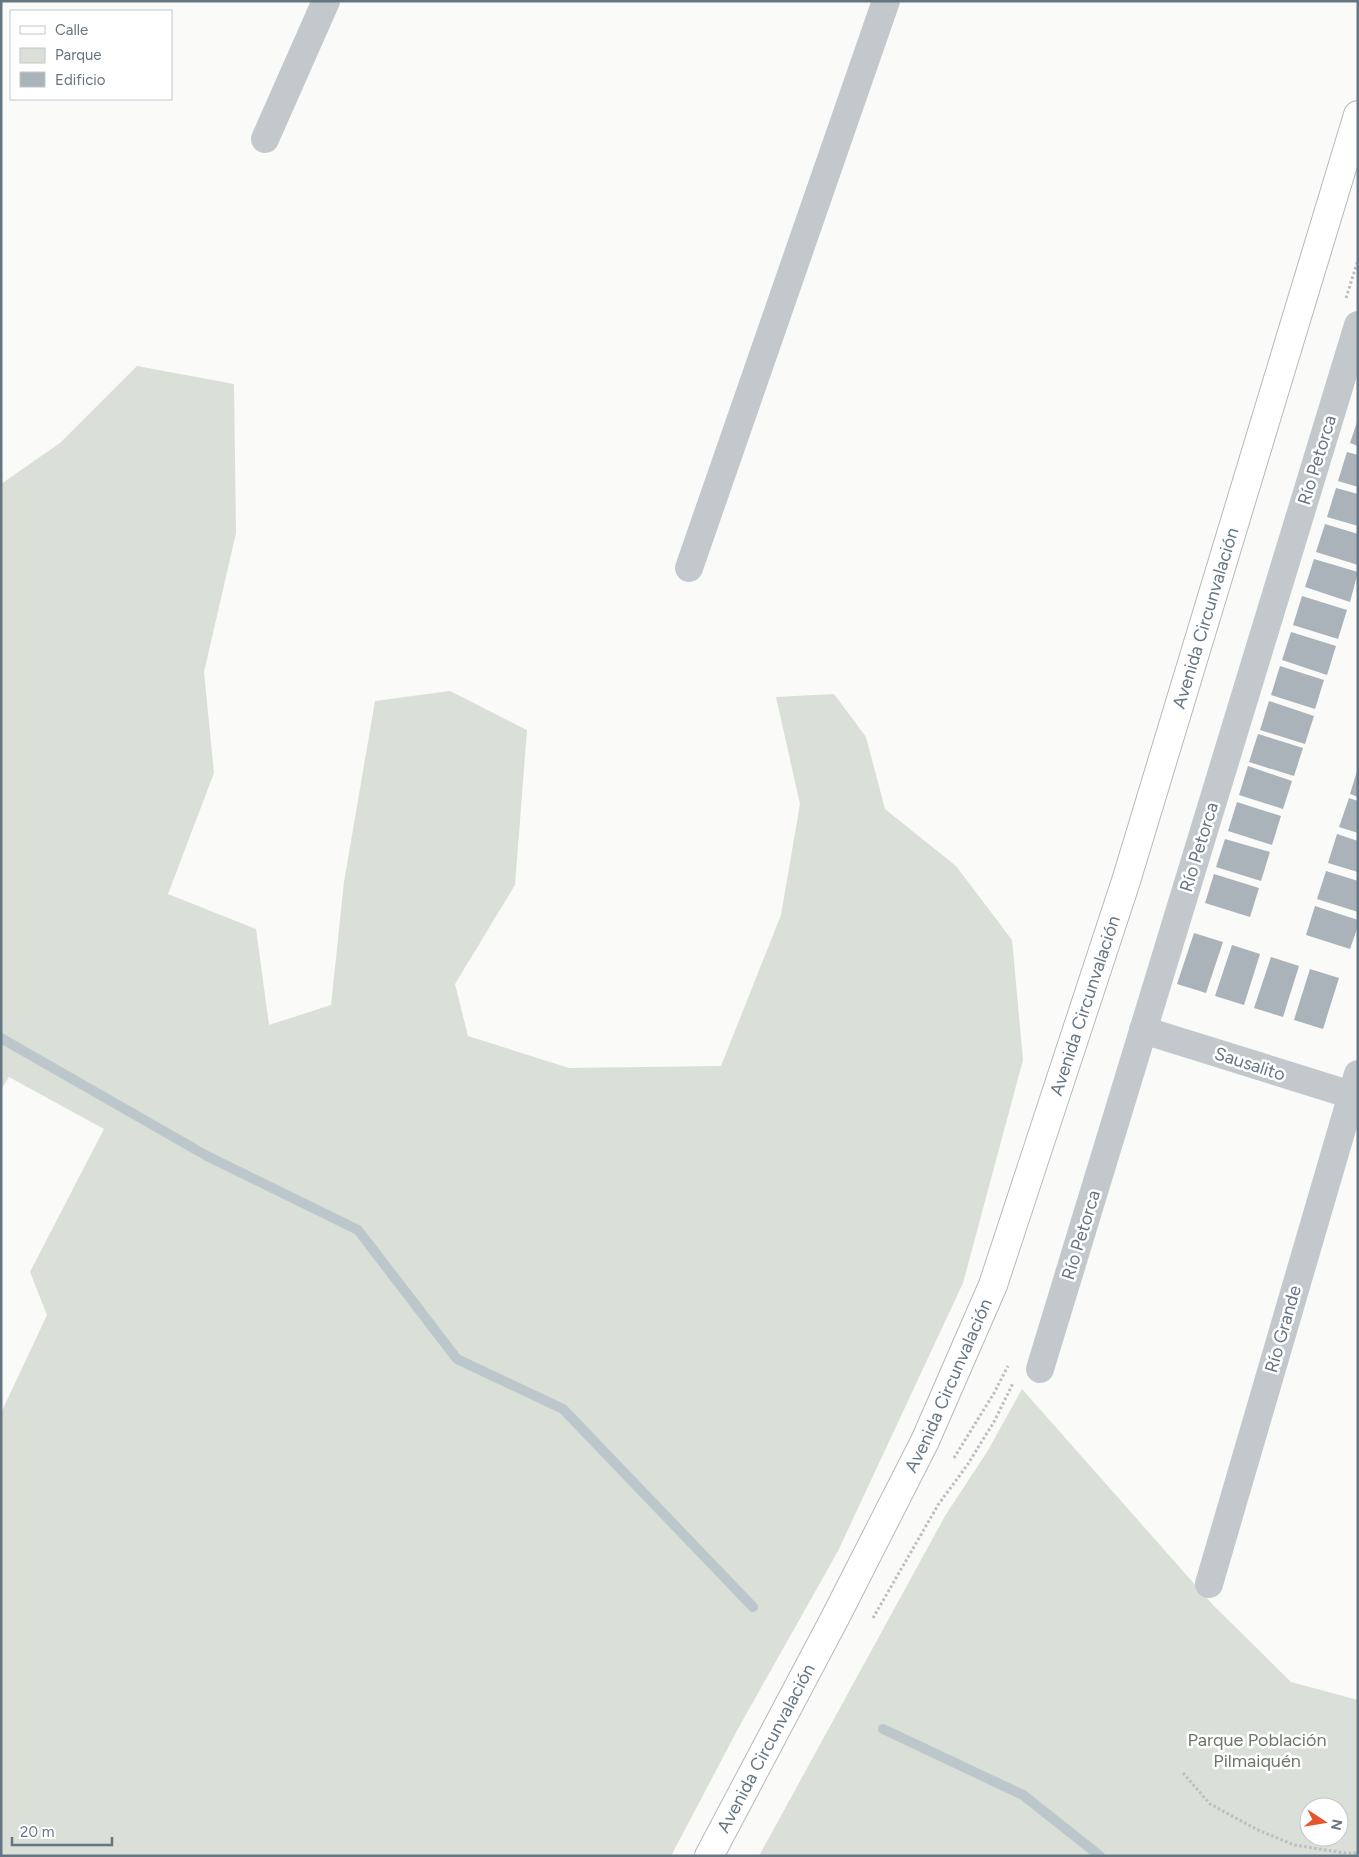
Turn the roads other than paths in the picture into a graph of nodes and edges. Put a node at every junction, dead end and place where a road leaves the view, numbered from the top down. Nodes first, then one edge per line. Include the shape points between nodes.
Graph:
1 (326, 1) edge
2 (886, 1) edge
3 (1357, 123) edge
4 (265, 139) dead end
5 (1358, 325) edge
6 (689, 568) dead end
7 (1143, 1030) junction
8 (1356, 1089) edge
9 (1040, 1369) dead end
10 (1209, 1584) dead end
11 (709, 1856) edge

1 - 4 street
2 - 6 street
3 - 11 main road, Avenida Circunvalación via 1126,881 993,1285 920,1450
5 - 7 street, Río Petorca
7 - 8 street, Sausalito
7 - 9 street, Río Petorca
8 - 10 street, Río Grande

